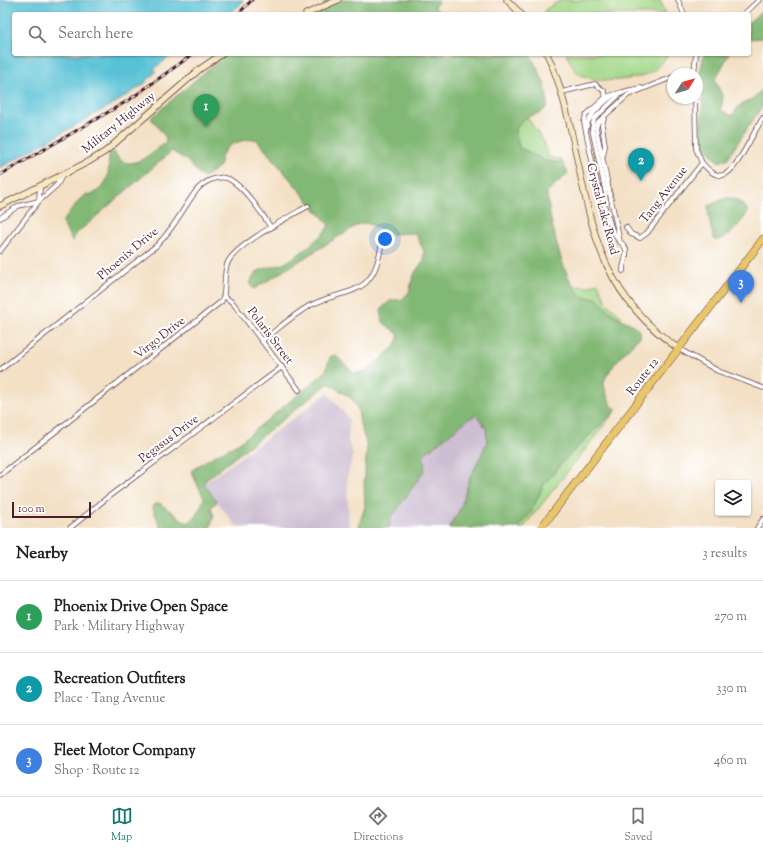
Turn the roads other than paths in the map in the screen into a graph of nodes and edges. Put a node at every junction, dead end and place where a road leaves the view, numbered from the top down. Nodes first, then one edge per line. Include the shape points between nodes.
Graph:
1 (338, 0) edge
2 (507, 0) edge
3 (678, 0) edge
4 (759, 0) edge
5 (311, 12) edge
6 (518, 12) edge
7 (683, 12) edge
8 (746, 12) edge
9 (219, 56) edge
10 (548, 56) edge
11 (696, 56) edge
12 (695, 68) edge
13 (667, 80) edge
14 (653, 86) junction
15 (626, 91) junction
16 (562, 92) junction
17 (616, 94) junction
18 (606, 96) junction
19 (695, 104) edge
20 (763, 118) edge
21 (587, 140) junction
22 (702, 163) junction
23 (62, 176) junction
24 (40, 186) junction
25 (39, 201) junction
26 (0, 206) edge
27 (308, 206) dead end
28 (0, 218) edge
29 (626, 227) dead end
30 (272, 228) junction
31 (763, 239) edge
32 (620, 242) junction
33 (381, 247) dead end
34 (0, 251) edge
35 (623, 271) dead end
36 (224, 296) junction
37 (262, 341) junction
38 (679, 349) junction
39 (282, 367) junction
40 (0, 370) edge
41 (763, 388) edge
42 (298, 390) dead end
43 (1, 473) edge
44 (763, 519) edge
45 (70, 528) edge
46 (541, 528) edge
47 (757, 528) edge

1 - 5 street
2 - 6 street
3 - 7 street
4 - 8 street
9 - 23 street, Military Highway via 106,151
10 - 16 street, Crystal Lake Road
11 - 12 street
13 - 14 street
14 - 15 street
14 - 32 street via 628,95 598,122 596,128
15 - 17 street
15 - 32 street via 594,119 592,129 601,178
16 - 18 street via 595,84
16 - 38 street, Crystal Lake Road via 594,233 608,269 636,312
17 - 18 street
17 - 21 street via 590,117 587,122
18 - 21 street via 584,119
19 - 22 street, Tang Avenue via 696,149
20 - 22 street via 732,170 723,175 715,174
21 - 32 street via 612,230
22 - 29 street, Tang Avenue via 647,233 640,238 631,234
23 - 24 street, Military Highway
23 - 25 street via 57,186
24 - 25 street
24 - 26 street, Military Highway
25 - 28 street via 18,206
25 - 34 street
27 - 30 street
30 - 36 street via 246,245 229,261
30 - 40 street, Phoenix Drive via 244,192 228,179 210,180 196,191 172,228 156,246
31 - 38 highway, Route 12
32 - 35 street via 625,246 627,254
33 - 37 street via 374,274 363,286 309,306
36 - 37 street, Polaris Street via 233,303
36 - 43 street, Virgo Drive via 222,301
37 - 39 street, Polaris Street
38 - 41 street, Crystal Lake Road via 711,368
38 - 46 highway, Route 12
39 - 42 street, Polaris Street
39 - 45 street, Pegasus Drive
44 - 47 street

